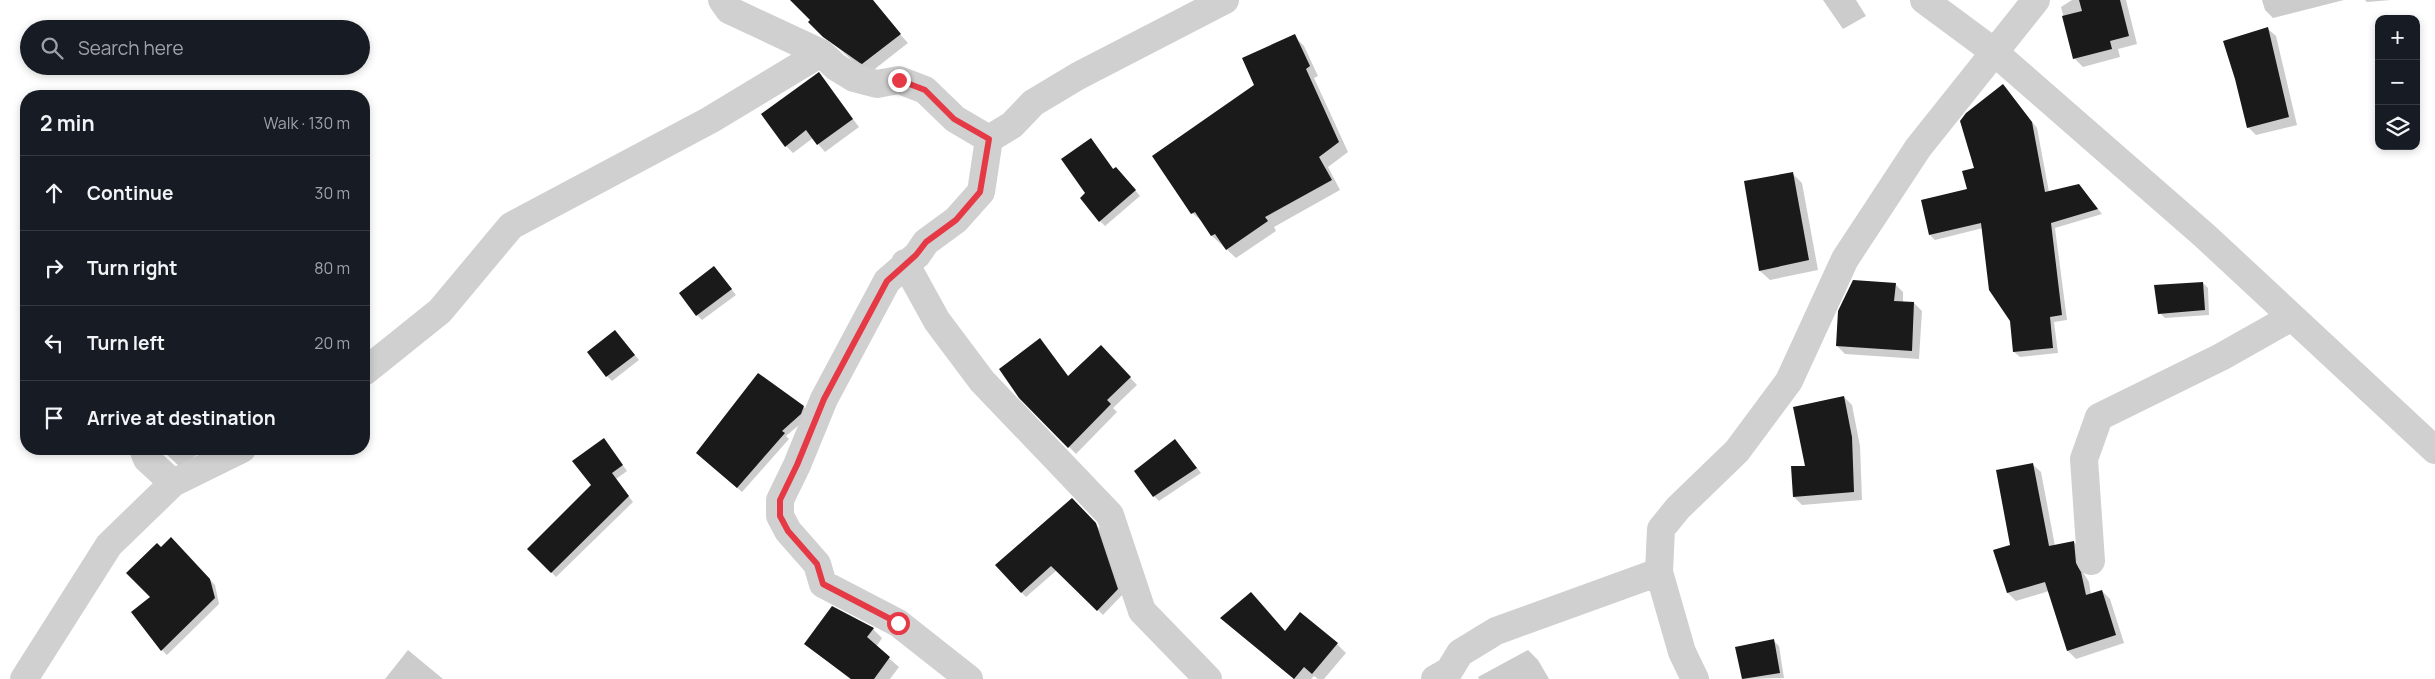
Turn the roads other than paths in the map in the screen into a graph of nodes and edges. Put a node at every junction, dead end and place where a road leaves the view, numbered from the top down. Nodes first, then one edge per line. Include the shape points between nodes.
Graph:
1 (722, 0) edge
2 (1225, 0) edge
3 (1924, 0) edge
4 (2036, 0) edge
5 (1993, 51) junction
6 (821, 53) junction
7 (989, 139) junction
8 (905, 263) junction
9 (2292, 317) junction
10 (370, 367) edge
11 (2435, 450) edge
12 (145, 455) edge
13 (230, 455) edge
14 (173, 483) junction
15 (2091, 561) dead end
16 (1659, 572) junction
17 (24, 679) edge
18 (969, 679) edge
19 (1208, 679) edge
20 (1435, 679) edge
21 (1695, 679) edge

1 - 6 street via 729,10
2 - 7 street via 1032,103 1012,125
3 - 5 street
4 - 5 street
5 - 9 street via 2205,236
5 - 16 street via 1918,148 1845,259 1789,381 1737,451 1661,529
6 - 7 street via 854,78 877,84 899,80 925,90 954,119
6 - 10 street via 710,120 511,226 440,311
7 - 8 street via 980,192 956,220 926,242
8 - 18 street via 887,281 824,399 780,500 780,516 788,531 817,564 823,584 898,623
8 - 19 street via 938,321 982,381 1110,515 1142,611
9 - 11 street
9 - 15 street via 2221,357 2099,417 2084,459
12 - 14 street
13 - 14 street
14 - 17 street via 109,545
16 - 20 street via 1496,631 1460,653 1449,671
16 - 21 street via 1682,652

